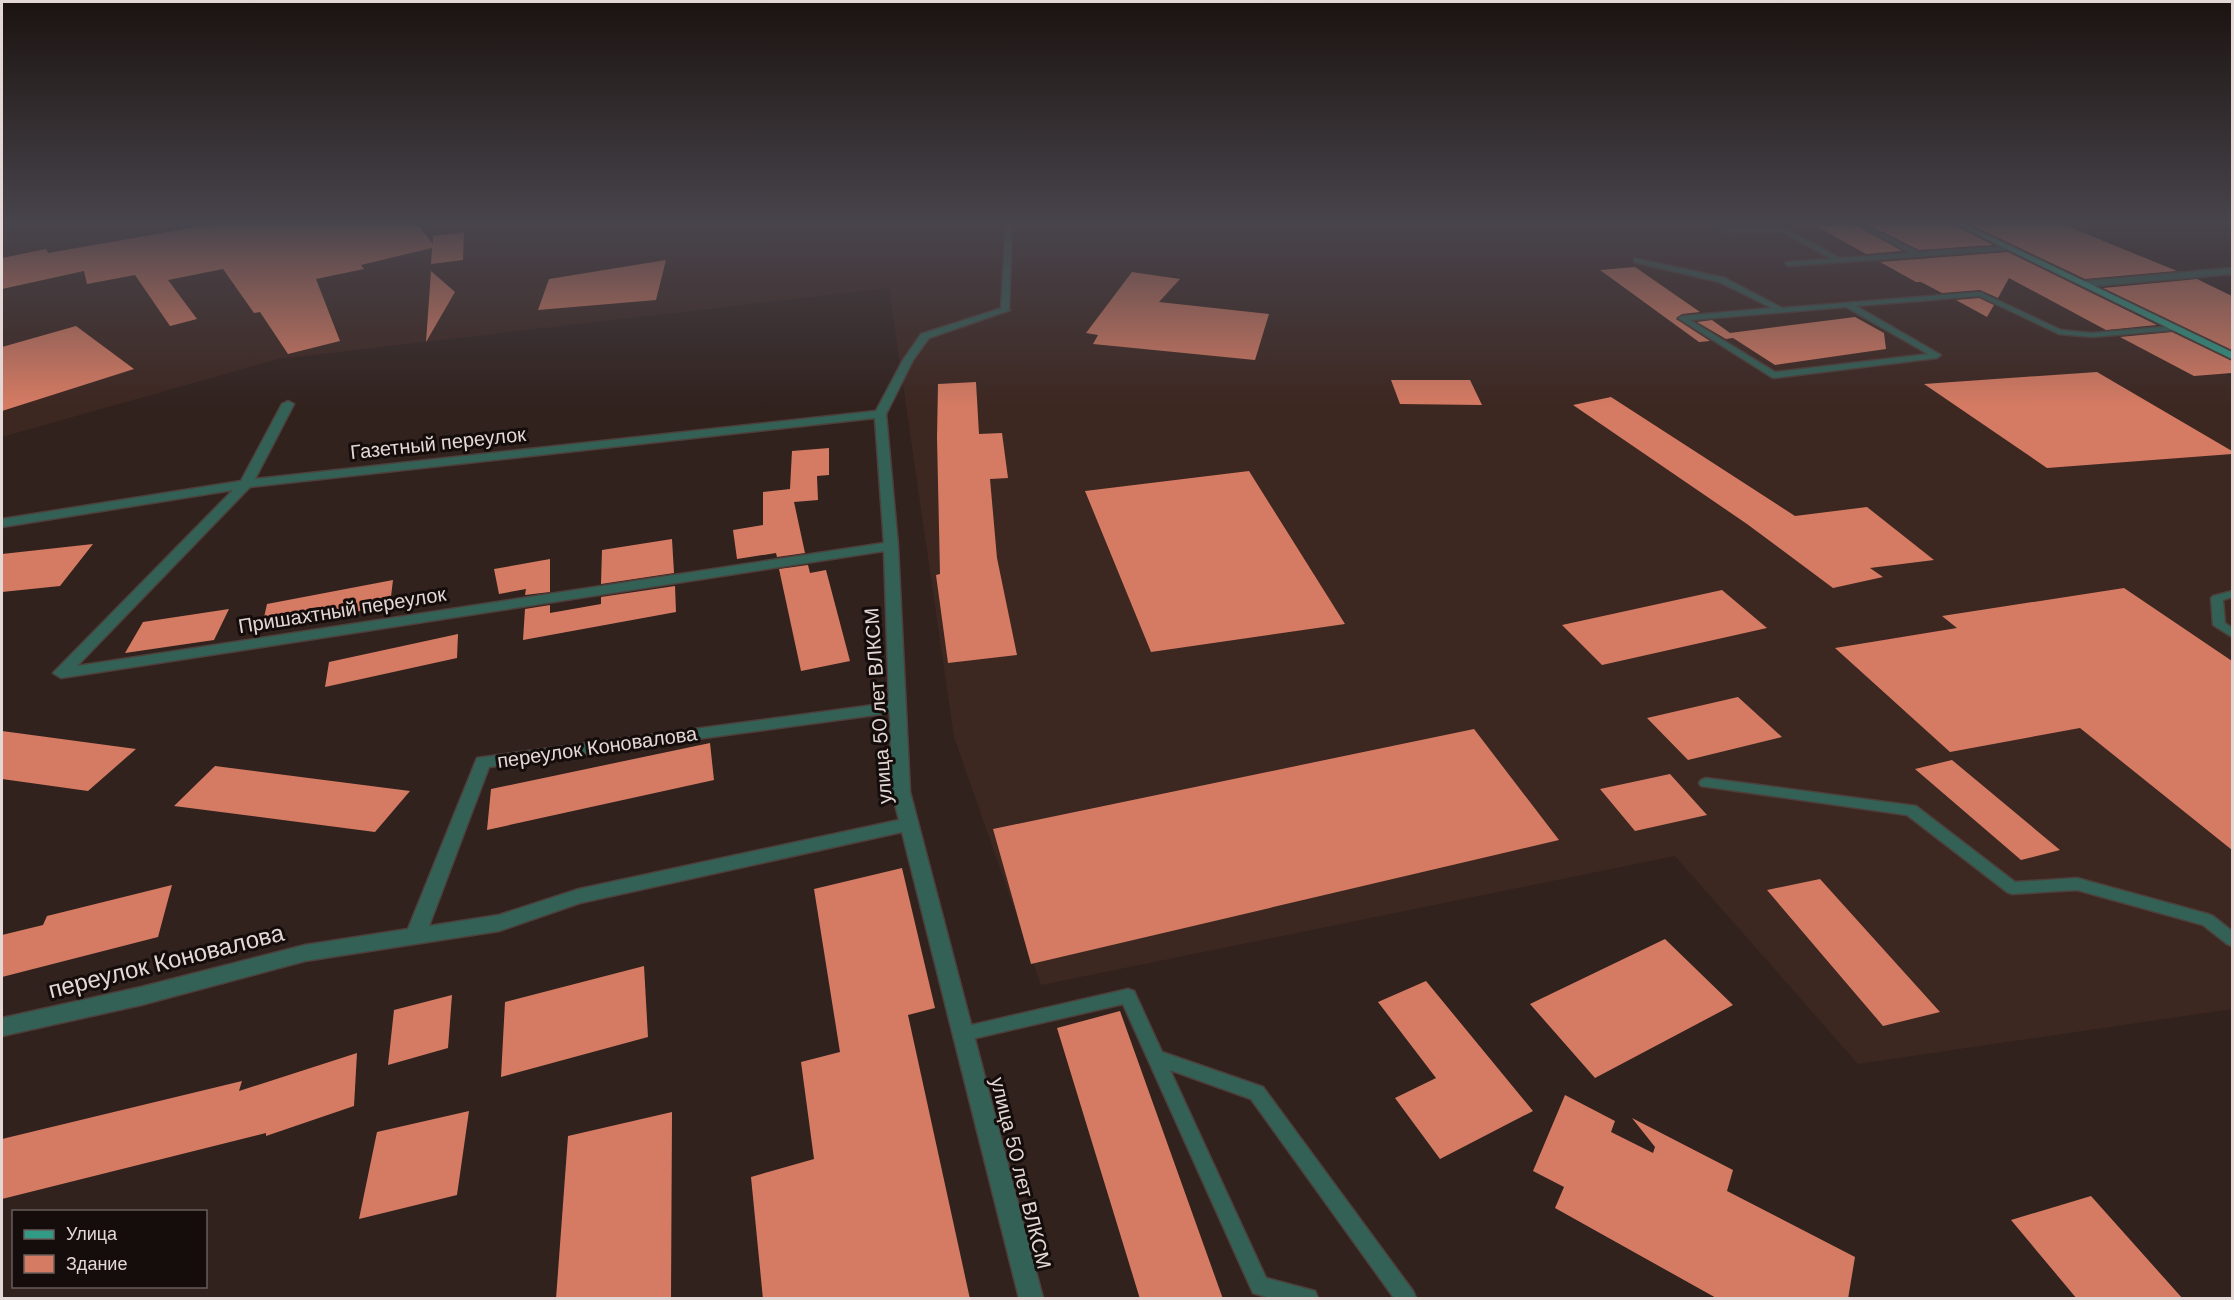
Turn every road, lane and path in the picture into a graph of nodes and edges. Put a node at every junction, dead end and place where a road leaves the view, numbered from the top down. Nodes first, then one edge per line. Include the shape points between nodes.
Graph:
1 (1006, 285) edge
2 (1731, 285) edge
3 (2085, 285) joint
4 (2088, 285) edge
5 (1846, 304) junction
6 (1005, 310) joint
7 (1780, 310) junction
8 (2174, 327) junction
9 (2232, 356) edge
10 (288, 404) dead end
11 (880, 414) junction
12 (246, 484) junction
13 (2, 523) edge
14 (891, 546) junction
15 (2232, 594) edge
16 (2232, 633) edge
17 (896, 707) junction
18 (1706, 783) dead end
19 (909, 824) junction
20 (415, 936) junction
21 (2232, 940) edge
22 (2, 1028) edge
23 (963, 1034) junction
24 (1155, 1057) junction
25 (1032, 1299) edge
26 (1308, 1299) edge
27 (1406, 1299) edge

1 - 6 lane
2 - 7 lane
3 - 4 street
3 - 8 main road
5 - 7 lane
5 - 7 lane via 1937,355 1773,375 1682,318
5 - 8 lane via 1980,294 2059,332 2092,335
6 - 11 street via 925,336
8 - 9 main road
10 - 12 street
11 - 12 street, Газетный переулок
11 - 14 street, улица 50 лет ВЛКСМ
12 - 13 street, Газетный переулок
12 - 14 street, Пришахтный переулок via 61,673
14 - 17 street, улица 50 лет ВЛКСМ
15 - 16 lane via 2217,598 2219,625
17 - 19 street, улица 50 лет ВЛКСМ via 901,792
17 - 20 street, переулок Коновалова via 483,762
18 - 21 lane via 1911,810 2012,888 2077,884 2208,920
19 - 20 street, переулок Коновалова via 579,896 500,923
19 - 23 street, улица 50 лет ВЛКСМ
20 - 22 street, переулок Коновалова via 305,953
23 - 24 lane via 1128,996
23 - 25 street, улица 50 лет ВЛКСМ
24 - 26 lane via 1260,1286
24 - 27 lane via 1257,1093

